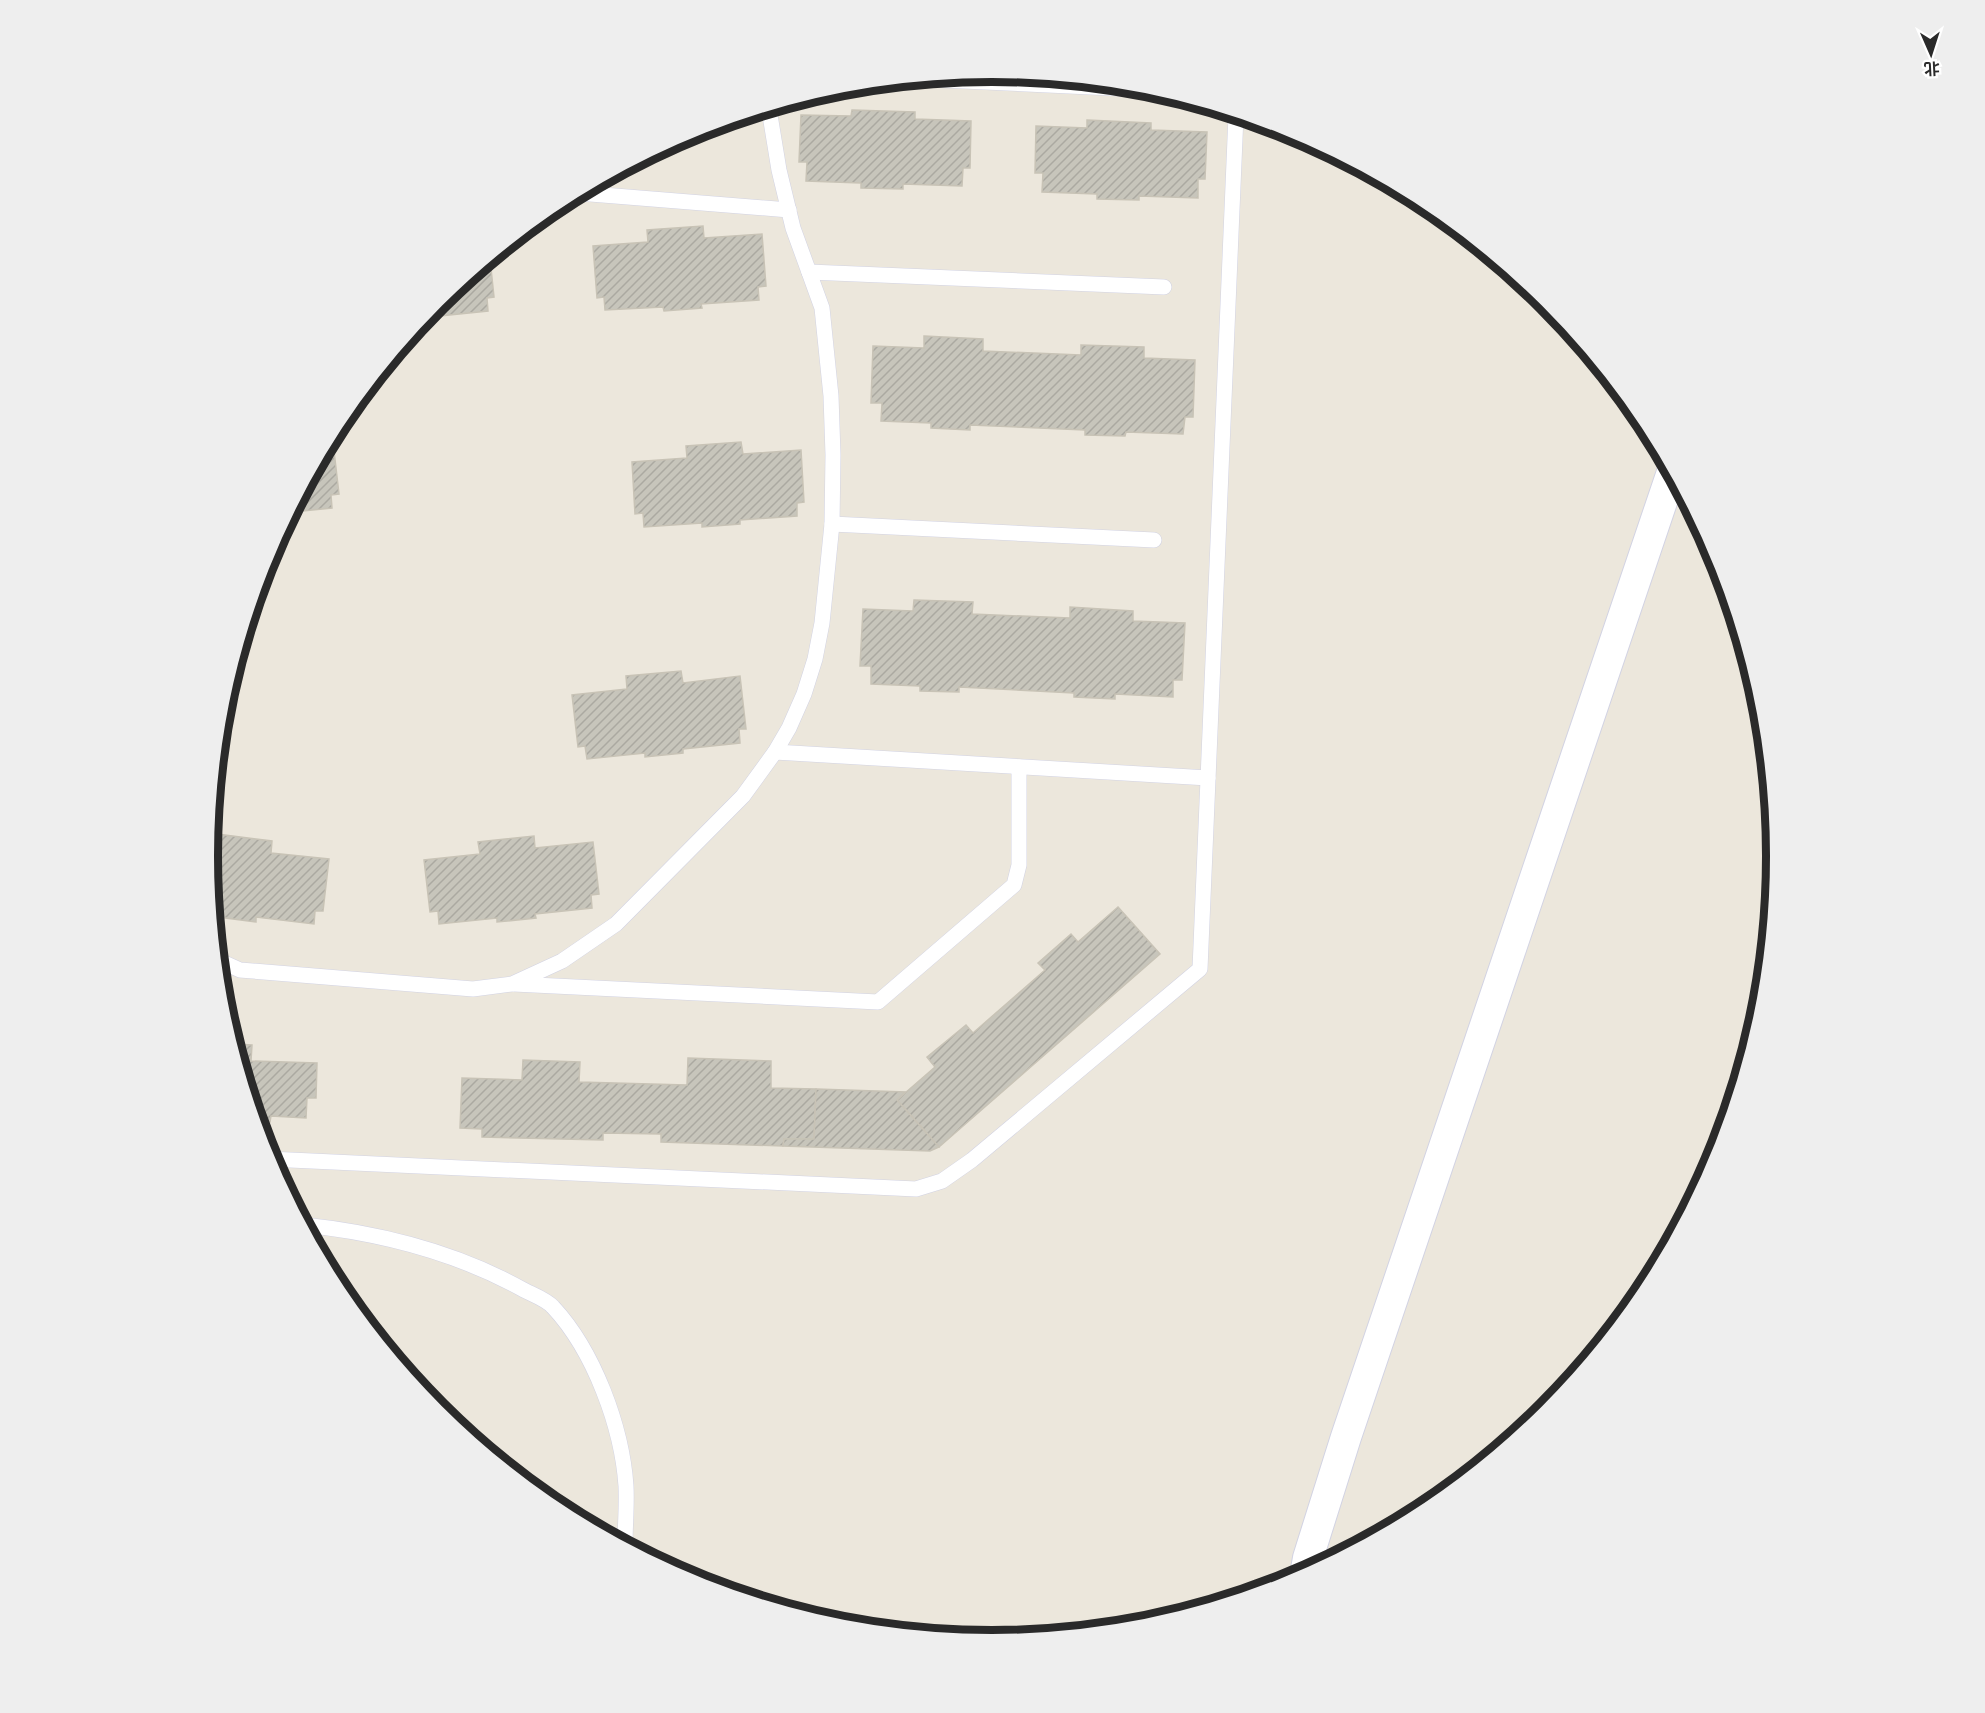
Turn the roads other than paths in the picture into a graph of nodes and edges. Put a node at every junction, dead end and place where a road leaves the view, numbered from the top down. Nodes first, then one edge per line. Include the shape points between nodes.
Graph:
1 (988, 82) edge
2 (1058, 86) edge
3 (770, 116) edge
4 (1236, 122) edge
5 (592, 194) edge
6 (789, 210) junction
7 (809, 272) junction
8 (1164, 287) dead end
9 (1669, 481) edge
10 (832, 524) junction
11 (1154, 540) dead end
12 (775, 752) junction
13 (1019, 767) junction
14 (1208, 778) junction
15 (226, 964) edge
16 (512, 984) junction
17 (280, 1160) edge
18 (312, 1226) edge
19 (625, 1538) edge
20 (1307, 1564) edge

1 - 2 lane
3 - 6 lane
4 - 14 lane
5 - 6 lane
6 - 7 lane
7 - 8 lane
7 - 10 lane via 822,308 831,396
9 - 20 street via 1346,1437
10 - 11 lane
10 - 12 lane via 815,659 804,694
12 - 13 lane
12 - 16 lane via 743,796 616,924 562,961
13 - 14 lane
13 - 16 lane via 1018,865 1014,885 878,1002
14 - 17 lane via 1200,969 942,1181 916,1189
15 - 16 lane via 240,970 473,989
18 - 19 lane via 385,1237 464,1261 552,1305 576,1338 610,1411 621,1448 626,1486

